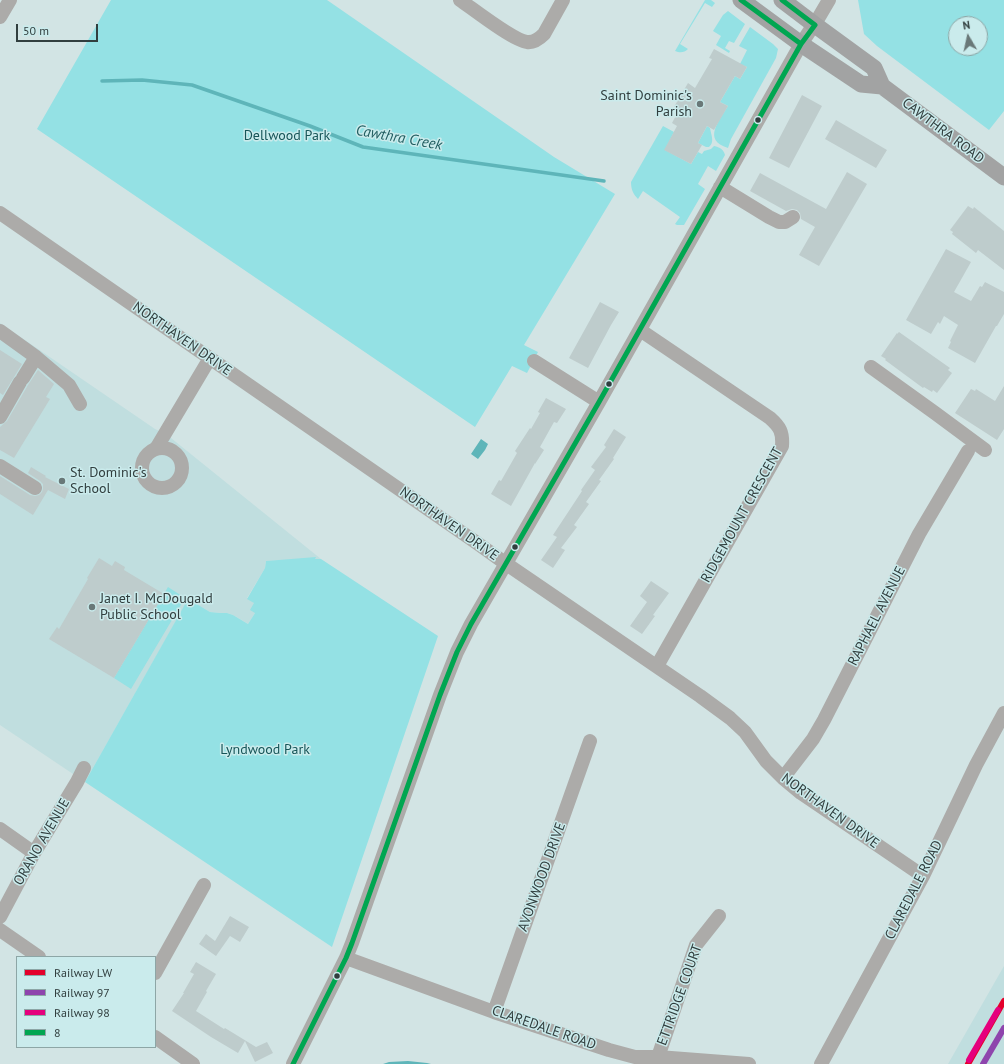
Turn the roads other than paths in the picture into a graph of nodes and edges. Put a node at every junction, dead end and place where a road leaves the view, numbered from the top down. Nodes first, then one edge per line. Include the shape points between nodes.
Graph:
1 (10, 0) edge
2 (460, 0) edge
3 (563, 0) edge
4 (741, 0) edge
5 (782, 0) edge
6 (829, 0) edge
7 (0, 17) edge
8 (814, 25) junction
9 (802, 44) junction
10 (882, 86) junction
11 (1004, 177) edge
12 (720, 188) junction
13 (0, 213) edge
14 (793, 216) dead end
15 (640, 330) junction
16 (0, 331) edge
17 (36, 357) junction
18 (210, 358) junction
19 (534, 361) dead end
20 (871, 367) dead end
21 (599, 402) junction
22 (80, 404) dead end
23 (0, 417) edge
24 (166, 433) junction
25 (155, 449) junction
26 (985, 450) dead end
27 (968, 451) dead end
28 (179, 458) junction
29 (0, 466) edge
30 (35, 488) dead end
31 (505, 563) junction
32 (657, 666) junction
33 (1004, 713) edge
34 (590, 741) dead end
35 (84, 768) dead end
36 (783, 778) junction
37 (0, 829) edge
38 (34, 853) junction
39 (923, 876) junction
40 (204, 885) dead end
41 (718, 916) dead end
42 (0, 917) edge
43 (0, 930) edge
44 (38, 956) edge
45 (346, 958) junction
46 (156, 971) edge
47 (494, 1012) junction
48 (156, 1038) edge
49 (658, 1057) junction
50 (193, 1064) edge
51 (292, 1064) edge
52 (749, 1064) edge
53 (821, 1064) edge

1 - 7 street
2 - 3 street via 516,39 528,42 540,39
4 - 9 main road
5 - 8 main road, CAWTHRA ROAD
6 - 8 street
8 - 9 street
8 - 10 main road, CAWTHRA ROAD via 874,68
9 - 10 main road via 861,84
9 - 12 street
10 - 11 main road, CAWTHRA ROAD
12 - 14 street via 779,222 785,222
12 - 15 street
13 - 18 street, NORTHAVEN DRIVE
15 - 21 street
15 - 32 street, RIDGEMOUNT CRESCENT via 770,418 777,424 783,438 782,446
16 - 17 street
17 - 22 street via 69,385
17 - 23 street
18 - 24 street
18 - 31 street, NORTHAVEN DRIVE
19 - 21 street
20 - 26 street
21 - 31 street
24 - 25 street
24 - 28 street
25 - 28 street via 169,449
25 - 28 street via 147,455 142,468 147,481 159,488 173,485 178,480 182,464
27 - 36 street, RAPHAEL AVENUE via 919,534 817,733
29 - 30 street
31 - 32 street, NORTHAVEN DRIVE
31 - 45 street via 457,652
32 - 36 street, NORTHAVEN DRIVE via 730,718
33 - 39 street, CLAREDALE ROAD
34 - 47 street, AVONWOOD DRIVE
35 - 38 street, ORANO AVENUE
36 - 39 street, NORTHAVEN DRIVE
37 - 38 street
38 - 42 street, ORANO AVENUE
39 - 53 street, CLAREDALE ROAD
40 - 46 street
41 - 49 street, ETTRIDGE COURT via 696,946
43 - 44 street
45 - 47 street, CLAREDALE ROAD
45 - 51 street
47 - 49 street, CLAREDALE ROAD via 609,1050 635,1057
48 - 50 street
49 - 52 street, CLAREDALE ROAD

